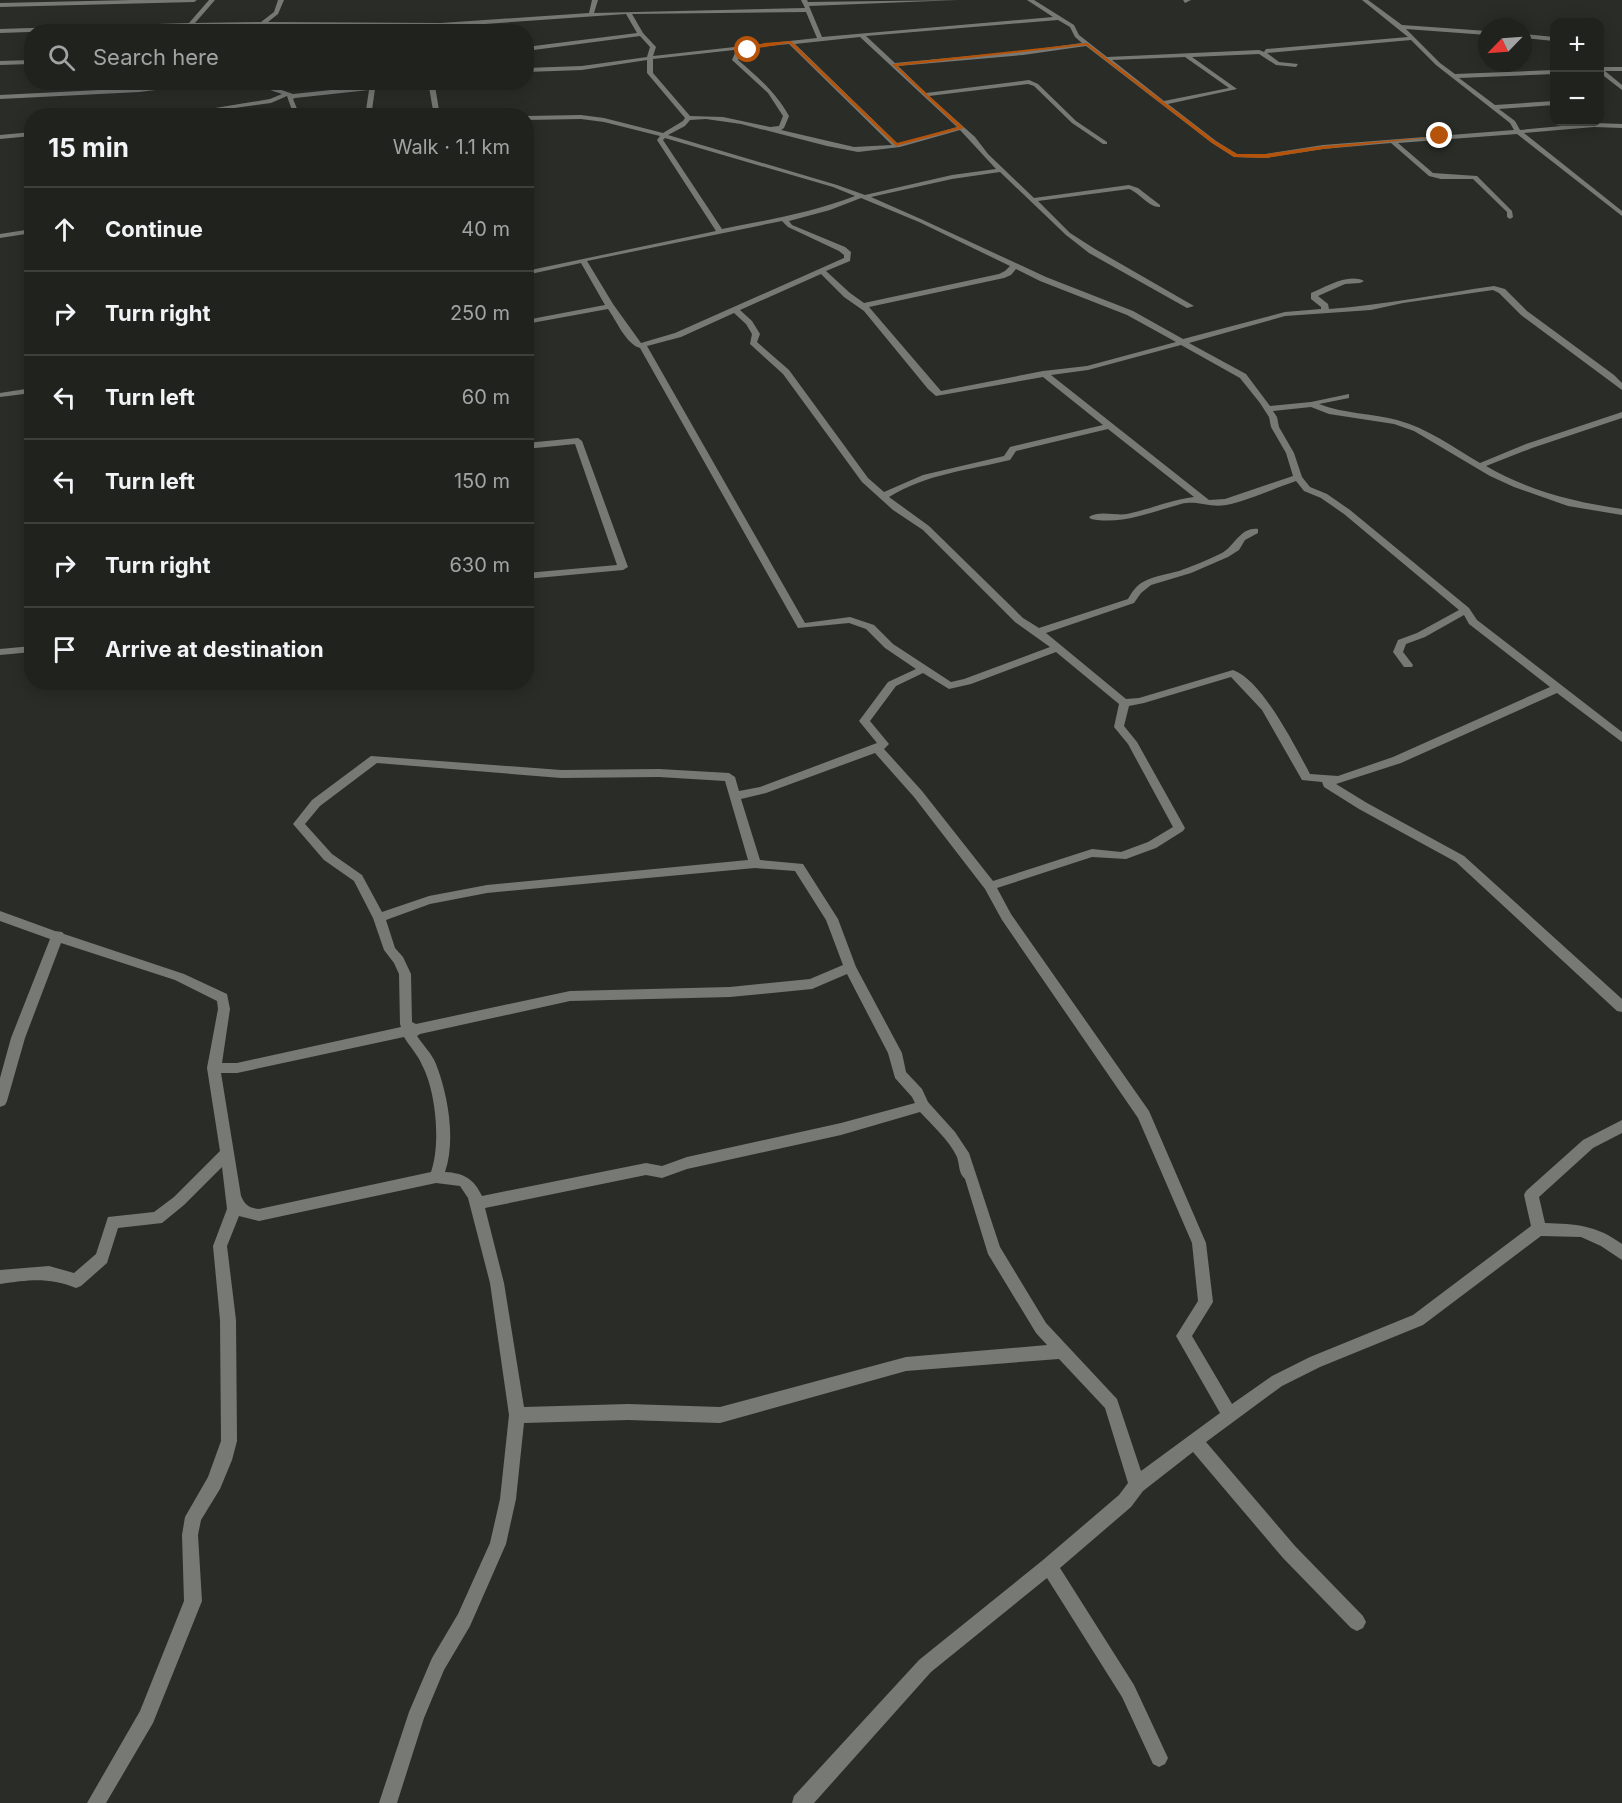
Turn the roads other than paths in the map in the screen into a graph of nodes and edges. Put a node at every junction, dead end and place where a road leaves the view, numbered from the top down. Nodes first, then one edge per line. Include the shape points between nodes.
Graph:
1 (195, 0) edge
2 (209, 0) edge
3 (281, 0) edge
4 (595, 0) edge
5 (955, 0) edge
6 (1030, 0) edge
7 (1365, 0) edge
8 (0, 5) edge
9 (806, 5) edge
10 (628, 13) junction
11 (591, 15) junction
12 (1058, 18) junction
13 (231, 23) joint
14 (262, 23) junction
15 (191, 24) edge
16 (210, 24) edge
17 (358, 24) joint
18 (452, 24) joint
19 (1401, 27) junction
20 (24, 30) edge
21 (1539, 30) dead end
22 (0, 31) edge
23 (1478, 32) edge
24 (640, 34) junction
25 (861, 35) junction
26 (1532, 37) edge
27 (1550, 37) edge
28 (1413, 38) junction
29 (820, 39) junction
30 (1550, 39) edge
31 (790, 42) junction
32 (764, 44) junction
33 (1087, 44) junction
34 (534, 48) edge
35 (1266, 51) dead end
36 (1187, 56) junction
37 (651, 58) junction
38 (1106, 59) junction
39 (24, 62) edge
40 (0, 63) edge
41 (894, 65) junction
42 (1296, 65) dead end
43 (1622, 69) edge
44 (534, 70) edge
45 (1604, 70) edge
46 (1604, 71) edge
47 (1550, 72) edge
48 (1603, 72) edge
49 (1455, 76) junction
50 (1622, 80) edge
51 (1622, 88) edge
52 (139, 90) edge
53 (274, 90) edge
54 (331, 90) edge
55 (372, 90) edge
56 (435, 90) edge
57 (289, 95) junction
58 (924, 95) junction
59 (0, 97) edge
60 (1163, 103) junction
61 (1550, 103) edge
62 (1495, 107) junction
63 (221, 108) edge
64 (294, 108) edge
65 (369, 108) edge
66 (436, 108) edge
67 (534, 117) edge
68 (688, 118) junction
69 (1622, 121) edge
70 (1613, 126) junction
71 (1622, 126) edge
72 (961, 128) junction
73 (769, 129) junction
74 (1517, 131) junction
75 (1622, 133) edge
76 (24, 135) edge
77 (663, 135) junction
78 (672, 135) junction
79 (0, 137) edge
80 (1392, 141) junction
81 (1105, 143) dead end
82 (896, 145) junction
83 (1001, 170) junction
84 (862, 196) junction
85 (1034, 200) junction
86 (1158, 206) dead end
87 (1622, 214) edge
88 (1510, 217) dead end
89 (787, 218) junction
90 (24, 232) edge
91 (720, 232) junction
92 (0, 236) edge
93 (583, 260) junction
94 (1014, 266) junction
95 (534, 271) edge
96 (822, 271) junction
97 (1360, 280) dead end
98 (863, 306) junction
99 (1190, 306) dead end
100 (611, 308) junction
101 (735, 310) junction
102 (1325, 310) junction
103 (534, 320) edge
104 (1182, 343) junction
105 (642, 346) junction
106 (1043, 374) junction
107 (1622, 388) edge
108 (24, 391) edge
109 (0, 394) edge
110 (1346, 396) dead end
111 (1312, 404) junction
112 (1267, 410) junction
113 (1622, 415) edge
114 (1110, 426) junction
115 (534, 445) edge
116 (1479, 466) junction
117 (1298, 477) junction
118 (884, 496) junction
119 (1202, 499) junction
120 (1622, 512) edge
121 (1094, 517) dead end
122 (1255, 531) dead end
123 (534, 575) edge
124 (1466, 610) junction
125 (1038, 632) junction
126 (1057, 648) junction
127 (24, 650) edge
128 (0, 652) edge
129 (1408, 665) dead end
130 (924, 669) junction
131 (1558, 688) junction
132 (1124, 704) junction
133 (1622, 738) edge
134 (877, 748) junction
135 (1327, 779) junction
136 (735, 796) junction
137 (755, 864) junction
138 (990, 886) junction
139 (0, 916) edge
140 (379, 918) junction
141 (58, 935) junction
142 (850, 967) junction
143 (1622, 1007) edge
144 (415, 1030) junction
145 (214, 1068) junction
146 (0, 1101) edge
147 (922, 1106) junction
148 (1622, 1126) edge
149 (228, 1152) junction
150 (436, 1177) junction
151 (234, 1198) junction
152 (476, 1204) junction
153 (1539, 1229) junction
154 (1622, 1253) edge
155 (0, 1277) edge
156 (1062, 1351) junction
157 (517, 1415) junction
158 (1230, 1416) junction
159 (1194, 1442) junction
160 (1137, 1485) junction
161 (1049, 1566) junction
162 (1357, 1622) dead end
163 (1159, 1758) dead end
164 (96, 1803) edge
165 (388, 1803) edge
166 (801, 1803) edge

1 - 8 street
2 - 15 street
3 - 14 street via 276,14
4 - 11 street
5 - 9 street
6 - 12 street
7 - 19 street
9 - 10 street
9 - 29 street
10 - 11 street
10 - 24 street
11 - 18 street
12 - 25 street
12 - 33 street via 1072,26
13 - 14 street
13 - 16 street
14 - 17 street
17 - 18 street
19 - 23 street
19 - 28 street
20 - 22 street
21 - 27 street
24 - 34 street
24 - 37 street via 653,47
25 - 29 street
25 - 41 street
26 - 30 street
28 - 35 street
28 - 49 street
29 - 31 street
31 - 32 street
31 - 82 street
32 - 37 street
32 - 73 street via 735,58 759,79 782,108 786,120 782,126
33 - 38 street
33 - 41 street
36 - 38 street
36 - 42 street via 1261,53 1278,64
36 - 60 street via 1234,89
37 - 44 street via 582,68
37 - 68 street via 650,73
38 - 60 street
39 - 40 street
41 - 58 street
43 - 45 street
46 - 50 street
47 - 49 street
48 - 51 street
49 - 62 street
52 - 59 street
53 - 57 street
54 - 57 street
55 - 65 street
56 - 66 street
57 - 63 street
57 - 64 street
58 - 72 street
58 - 81 street via 1029,82
60 - 80 street via 1214,142 1242,157
61 - 62 street
62 - 74 street via 1513,122
67 - 77 street via 591,118
68 - 73 street via 709,117
68 - 78 street
69 - 70 street via 1612,122
70 - 71 street
70 - 74 street
70 - 75 street
72 - 82 street
72 - 83 street
73 - 82 street via 861,150
74 - 80 street
74 - 87 street
76 - 79 street
77 - 78 street
77 - 91 street via 660,140
78 - 84 street
80 - 88 street via 1431,175 1475,177 1510,212
83 - 84 street
83 - 85 street
84 - 89 street
84 - 94 street
85 - 86 street via 1129,187
85 - 99 street via 1068,234 1092,251
89 - 91 street
89 - 96 street via 790,226 848,254 847,259
90 - 92 street
91 - 93 street
93 - 95 street
93 - 100 street
94 - 98 street via 1001,276
94 - 104 street via 1121,308
96 - 98 street
96 - 101 street
97 - 102 street via 1344,282 1314,295
98 - 106 street via 936,393
100 - 103 street
100 - 105 street via 632,339
101 - 105 street
101 - 118 street via 754,329 753,342 786,372 865,480
102 - 104 street via 1278,315
102 - 107 street via 1371,308 1494,288
104 - 106 street via 1088,368
104 - 112 street via 1243,376
105 - 130 street via 802,626 850,620 870,627 889,646
106 - 114 street
108 - 109 street
110 - 111 street
111 - 112 street
111 - 116 street via 1417,429
112 - 117 street
113 - 116 street
114 - 118 street via 1013,448 1007,458 932,474
114 - 119 street
115 - 123 street via 578,441 623,567
116 - 120 street via 1517,485 1571,504
117 - 119 street via 1226,502 1207,503
117 - 124 street via 1307,489 1347,512
118 - 125 street via 926,528 998,600
119 - 121 street via 1126,517
122 - 125 street via 1241,538 1236,548 1225,555 1148,583 1131,601
124 - 129 street via 1402,642 1398,652
124 - 131 street via 1473,622
125 - 126 street
126 - 130 street via 949,686
126 - 132 street
127 - 128 street
130 - 134 street via 892,684 864,721 884,744
131 - 133 street
131 - 135 street via 1397,759 1338,780
132 - 135 street via 1233,673 1248,685 1288,742 1306,777
132 - 138 street via 1119,727 1132,742 1179,828 1122,856 1092,853
134 - 136 street
134 - 138 street
135 - 143 street via 1328,784 1363,806 1460,859
136 - 137 street
136 - 140 street via 729,777 561,774 375,759 316,803 299,824 328,857 358,878
137 - 140 street via 487,889 429,900
137 - 142 street via 799,867 832,919
138 - 158 street via 1006,917 1144,1114 1199,1244 1206,1302 1184,1336
139 - 141 street
140 - 144 street via 390,950 405,974 406,1023
141 - 145 street via 206,987 223,998
141 - 146 street via 18,1038
142 - 144 street via 812,984 730,992 570,996
142 - 147 street via 896,1053 900,1074
144 - 145 street via 237,1068
144 - 150 street via 410,1036 429,1064 442,1109 442,1160
145 - 149 street
147 - 152 street via 662,1172 645,1170
147 - 156 street via 964,1157 993,1249 1041,1328
148 - 153 street via 1588,1144 1531,1195
149 - 151 street
149 - 155 street via 157,1218 113,1222 102,1258 76,1281 33,1273
150 - 151 street via 259,1215 248,1215
150 - 152 street via 465,1182
151 - 164 street via 234,1209 220,1246 228,1320 229,1441 214,1483 193,1517 193,1601 147,1717
152 - 157 street via 496,1283
153 - 154 street via 1582,1231
153 - 158 street via 1418,1320 1277,1381
156 - 157 street via 906,1364 720,1414
156 - 160 street via 1111,1404
157 - 165 street via 508,1499 498,1544 415,1718
158 - 159 street
159 - 160 street
159 - 162 street via 1289,1552
160 - 161 street via 1125,1501
161 - 163 street via 1128,1691
161 - 166 street via 925,1666

